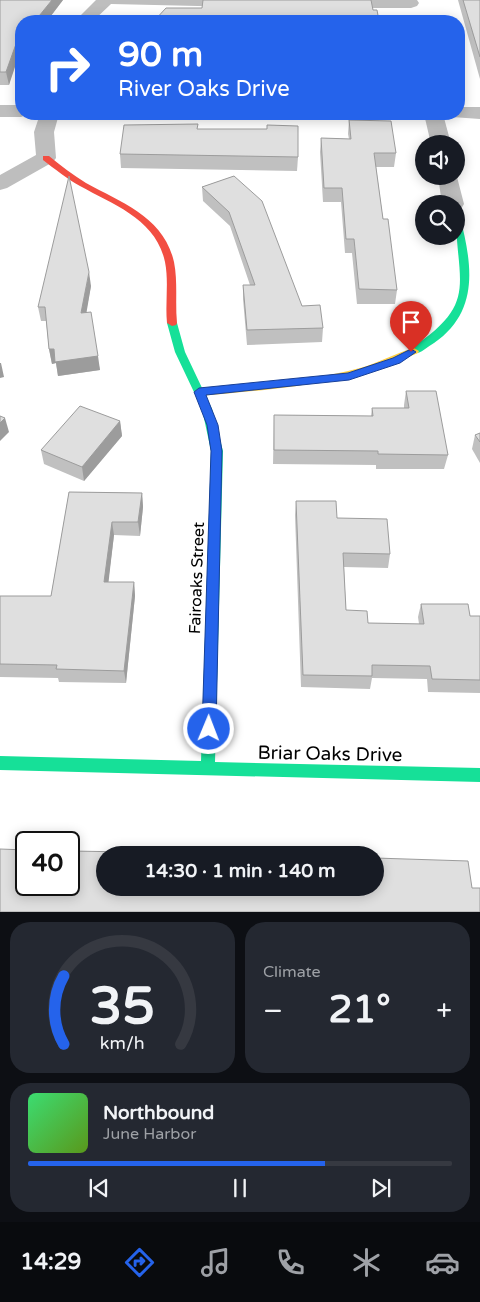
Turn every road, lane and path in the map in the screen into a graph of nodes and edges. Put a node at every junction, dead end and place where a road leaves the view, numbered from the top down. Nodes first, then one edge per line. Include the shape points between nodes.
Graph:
1 (106, 0) edge
2 (115, 0) edge
3 (255, 2) edge
4 (313, 2) edge
5 (410, 2) edge
6 (90, 15) edge
7 (413, 15) edge
8 (0, 111) edge
9 (15, 111) edge
10 (465, 113) edge
11 (480, 113) edge
12 (47, 120) edge
13 (435, 120) edge
14 (439, 135) edge
15 (46, 158) junction
16 (0, 184) edge
17 (462, 245) edge
18 (199, 392) junction
19 (0, 763) edge
20 (208, 769) junction
21 (480, 775) edge

1 - 6 street
2 - 3 street
4 - 5 street
5 - 7 street
8 - 9 street
10 - 11 street
12 - 15 street via 44,132
13 - 14 street
15 - 16 street
15 - 18 street, Fairoaks Street via 60,172 126,207 162,238 169,256 174,332
17 - 18 street via 468,271 465,297 451,320 426,345 396,360 349,376
18 - 20 street, Fairoaks Street via 212,425 217,451
19 - 20 street, Briar Oaks Drive
20 - 21 street, Briar Oaks Drive

